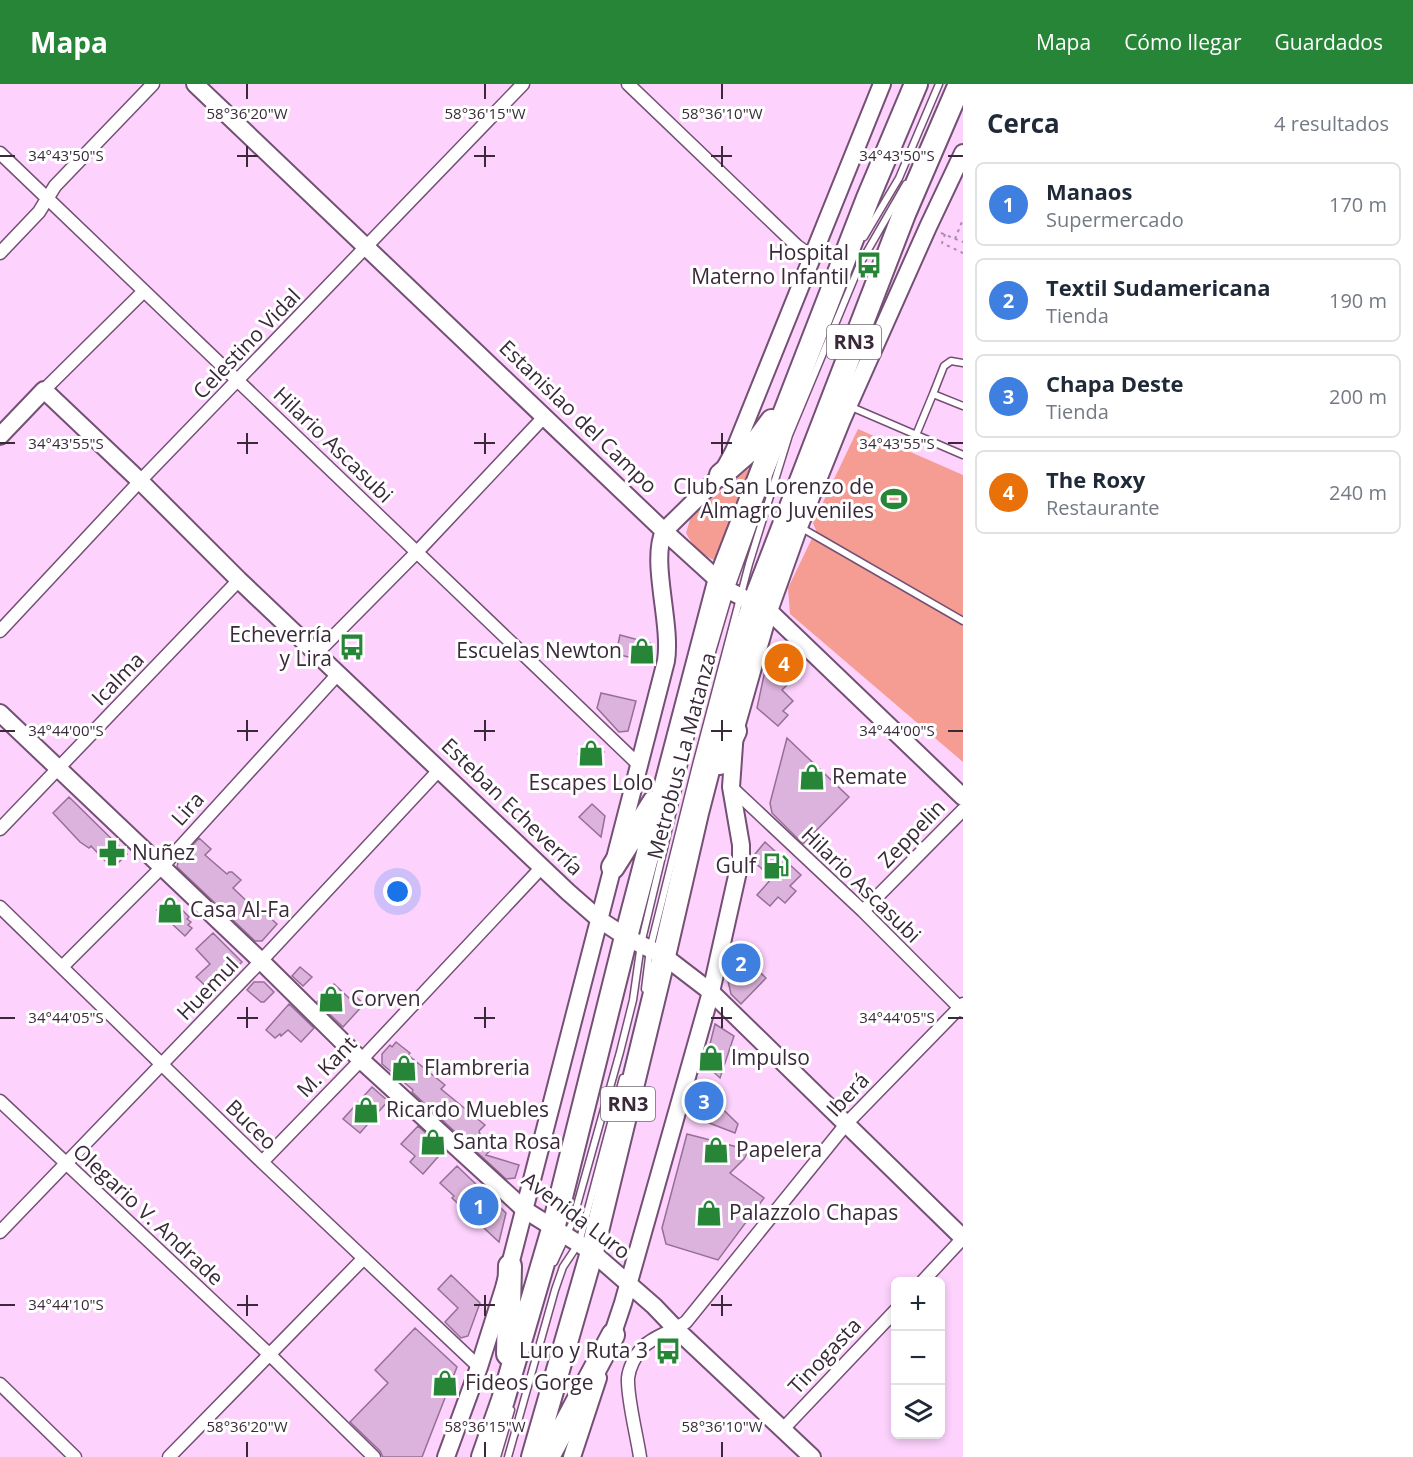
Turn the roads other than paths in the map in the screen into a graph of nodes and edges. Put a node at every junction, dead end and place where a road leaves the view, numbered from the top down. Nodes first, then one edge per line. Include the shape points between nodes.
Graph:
1 (153, 84) edge
2 (195, 84) edge
3 (523, 84) edge
4 (628, 84) edge
5 (882, 84) edge
6 (916, 84) edge
7 (939, 84) edge
8 (960, 84) edge
9 (0, 153) edge
10 (963, 153) edge
11 (911, 171) dead end
12 (47, 198) junction
13 (861, 242) dead end
14 (368, 247) junction
15 (855, 251) dead end
16 (0, 253) edge
17 (811, 256) junction
18 (847, 273) dead end
19 (843, 284) dead end
20 (144, 291) junction
21 (804, 362) junction
22 (963, 363) edge
23 (239, 381) junction
24 (44, 390) junction
25 (933, 394) junction
26 (848, 406) junction
27 (963, 406) edge
28 (544, 417) junction
29 (916, 435) junction
30 (0, 436) edge
31 (963, 455) edge
32 (721, 475) junction
33 (140, 481) junction
34 (799, 527) junction
35 (664, 531) junction
36 (417, 552) junction
37 (239, 580) junction
38 (743, 596) junction
39 (963, 621) edge
40 (0, 631) edge
41 (317, 653) junction
42 (707, 670) dead end
43 (338, 674) junction
44 (704, 681) dead end
45 (0, 712) edge
46 (735, 731) junction
47 (639, 765) junction
48 (59, 769) junction
49 (440, 770) junction
50 (665, 783) junction
51 (731, 787) junction
52 (963, 797) edge
53 (963, 810) edge
54 (697, 813) junction
55 (0, 829) edge
56 (163, 866) junction
57 (542, 867) junction
58 (613, 867) junction
59 (0, 907) edge
60 (863, 911) junction
61 (600, 920) junction
62 (645, 946) junction
63 (261, 961) junction
64 (63, 966) junction
65 (711, 992) junction
66 (644, 999) dead end
67 (962, 1008) edge
68 (361, 1060) junction
69 (161, 1065) junction
70 (626, 1066) dead end
71 (0, 1101) edge
72 (847, 1123) junction
73 (262, 1162) junction
74 (65, 1164) junction
75 (525, 1210) junction
76 (0, 1232) edge
77 (963, 1238) edge
78 (573, 1240) junction
79 (364, 1258) junction
80 (553, 1264) dead end
81 (510, 1266) junction
82 (926, 1277) edge
83 (628, 1284) junction
84 (891, 1315) edge
85 (676, 1329) junction
86 (613, 1335) junction
87 (270, 1355) junction
88 (479, 1367) junction
89 (0, 1384) edge
90 (510, 1393) junction
91 (783, 1429) junction
92 (75, 1457) edge
93 (170, 1457) edge
94 (374, 1457) edge
95 (446, 1457) edge
96 (483, 1457) edge
97 (497, 1457) edge
98 (508, 1457) edge
99 (533, 1457) edge
100 (548, 1457) edge
101 (572, 1457) edge
102 (640, 1457) edge
103 (812, 1457) edge

1 - 12 street
2 - 14 street, Estanislao del Campo
3 - 14 street, Celestino Vidal
4 - 17 street
5 - 17 street
6 - 21 highway, RN3
7 - 13 lane via 899,178
8 - 38 highway, RN3
9 - 12 street, Hilario Ascasubi
10 - 26 street
11 - 38 lane, Metrobus La Matanza via 861,262 789,435
12 - 16 street via 39,212
12 - 20 street, Hilario Ascasubi
14 - 23 street, Celestino Vidal
14 - 28 street, Estanislao del Campo
15 - 18 lane
17 - 32 street via 746,423
19 - 38 lane, Metrobus La Matanza
20 - 23 street, Hilario Ascasubi
20 - 24 street
21 - 32 highway via 767,430
21 - 38 highway, RN3
22 - 25 lane via 944,366
23 - 33 street, Celestino Vidal
23 - 36 street, Hilario Ascasubi
24 - 30 street
24 - 33 street, Esteban Echeverría
25 - 27 lane
25 - 29 lane
26 - 29 lane
26 - 34 street
28 - 35 street, Estanislao del Campo
28 - 36 street
29 - 31 lane
32 - 35 street
33 - 37 street, Esteban Echeverría
33 - 40 street, Celestino Vidal
34 - 38 street
34 - 39 lane
35 - 38 street, Estanislao del Campo
35 - 47 street via 659,548 668,648
36 - 41 street
36 - 47 street, Hilario Ascasubi
37 - 41 street, Esteban Echeverría
37 - 48 street, Icalma
38 - 42 lane, Metrobus La Matanza
38 - 46 street
38 - 50 highway, RN3 via 707,627
38 - 52 street, Estanislao del Campo
38 - 54 highway, RN3 via 741,643
38 - 62 lane, Metrobus La Matanza
41 - 43 street, Esteban Echeverría
43 - 49 street, Esteban Echeverría
43 - 56 street, Lira
44 - 62 lane, Metrobus La Matanza
45 - 48 street, Avenida Luro
46 - 51 street
46 - 54 highway
47 - 58 street
48 - 55 street, Icalma
48 - 56 street, Avenida Luro
49 - 57 street, Esteban Echeverría
49 - 63 street, Huemul
50 - 58 highway
50 - 62 highway, RN3
51 - 60 street, Hilario Ascasubi
51 - 65 street via 741,858
53 - 60 street, Zeppelin
54 - 62 highway, RN3
56 - 63 street, Avenida Luro
56 - 64 street, Lira
57 - 61 street, Esteban Echeverría
57 - 68 street, M. Kant
58 - 61 street
59 - 64 street, Buceo
60 - 67 street, Hilario Ascasubi
61 - 62 street, Esteban Echeverría
61 - 75 street
62 - 65 street, Esteban Echeverría
62 - 66 lane, Metrobus La Matanza
62 - 78 highway, RN3
62 - 78 highway, RN3
63 - 68 street, Avenida Luro
63 - 69 street, Huemul
64 - 69 street, Buceo
65 - 72 street, Esteban Echeverría
65 - 83 street
67 - 72 street, Iberá
68 - 73 street, M. Kant
68 - 75 street, Avenida Luro
69 - 73 street, Buceo
69 - 74 street, Huemul
70 - 78 lane
71 - 74 street, Olegario V. Andrade
72 - 77 street, Esteban Echeverría
72 - 85 street, Iberá via 686,1322
73 - 79 street, Buceo
74 - 76 street, Huemul
74 - 87 street, Olegario V. Andrade
75 - 78 street, Avenida Luro
75 - 81 street
77 - 82 street
78 - 80 lane
78 - 83 street, Avenida Luro
78 - 90 highway, RN3
78 - 98 lane
78 - 99 highway, RN3
79 - 87 street
79 - 88 street, Buceo
81 - 88 street
81 - 90 highway
83 - 85 street, Avenida Luro
83 - 86 street
84 - 91 street, Tinogasta
85 - 91 street, Avenida Luro
85 - 102 street via 642,1348 630,1370
86 - 100 highway
86 - 101 street
87 - 93 street
87 - 94 street, Olegario V. Andrade
88 - 95 street
89 - 92 street
90 - 96 highway, RN3
90 - 97 lane
91 - 103 street, Avenida Luro

